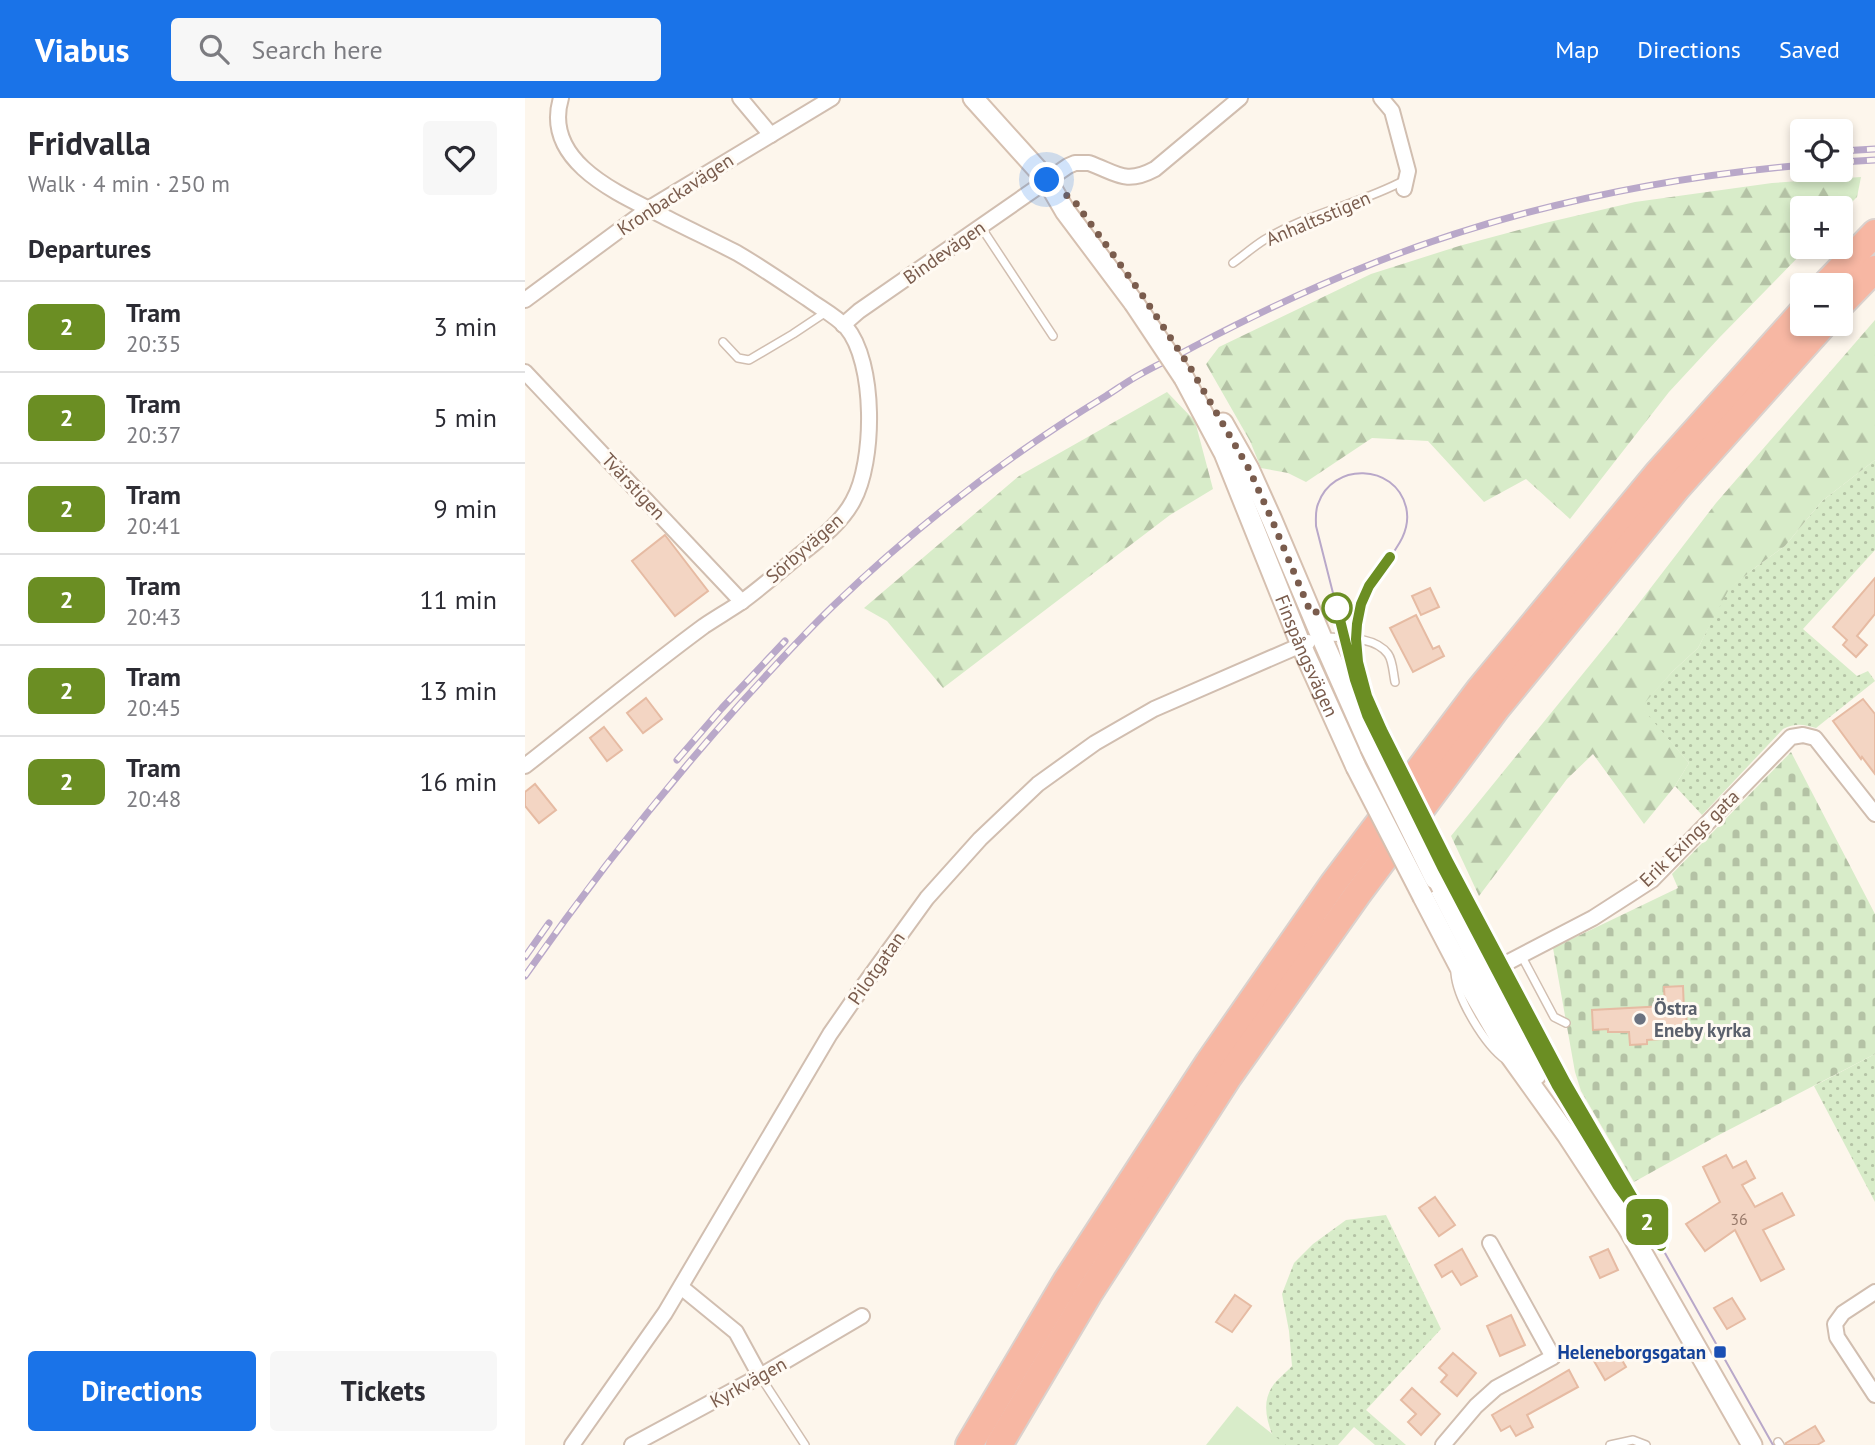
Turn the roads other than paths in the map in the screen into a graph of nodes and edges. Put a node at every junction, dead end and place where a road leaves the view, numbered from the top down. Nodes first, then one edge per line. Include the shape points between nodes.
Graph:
1 (561, 98) edge
2 (740, 98) edge
3 (832, 98) edge
4 (972, 98) edge
5 (1240, 98) edge
6 (1381, 98) edge
7 (771, 135) junction
8 (1047, 180) junction
9 (1405, 184) joint
10 (648, 209) junction
11 (981, 226) junction
12 (1875, 233) edge
13 (1233, 263) dead end
14 (1875, 269) edge
15 (1837, 273) edge
16 (1853, 292) edge
17 (525, 300) edge
18 (825, 312) junction
19 (843, 325) junction
20 (1790, 326) edge
21 (1053, 336) dead end
22 (1813, 336) edge
23 (723, 342) dead end
24 (525, 372) edge
25 (1188, 374) junction
26 (741, 602) junction
27 (1321, 636) junction
28 (1301, 645) junction
29 (1395, 682) dead end
30 (525, 766) edge
31 (1875, 814) edge
32 (1454, 955) junction
33 (1521, 955) junction
34 (1476, 979) junction
35 (1566, 1023) dead end
36 (1523, 1073) junction
37 (1567, 1135) junction
38 (1490, 1243) dead end
39 (681, 1287) junction
40 (1875, 1292) edge
41 (862, 1316) dead end
42 (760, 1377) junction
43 (1875, 1395) edge
44 (572, 1445) edge
45 (632, 1445) edge
46 (804, 1445) edge
47 (969, 1445) edge
48 (999, 1445) edge
49 (1444, 1445) edge
50 (1610, 1445) edge
51 (1646, 1445) edge
52 (1752, 1445) edge

1 - 10 street, Sörbyvägen via 558,122 569,153 598,180
2 - 7 street
3 - 7 street, Kronbackavägen
4 - 8 main road, Finspångsvägen
5 - 8 street, Bindevägen via 1145,175 1127,178 1083,162
6 - 9 street, Anhaltsstigen via 1392,111 1408,171
7 - 10 street, Kronbackavägen
8 - 11 street, Bindevägen
8 - 25 main road, Finspångsvägen, bridge via 1065,211 1138,299
9 - 13 lane, Anhaltsstigen via 1265,240
10 - 17 street, Kronbackavägen
10 - 18 street, Sörbyvägen via 737,254
11 - 19 street, Bindevägen
11 - 21 lane
12 - 15 highway
14 - 16 highway
18 - 19 street, Sörbyvägen
18 - 23 lane via 749,360 738,358
19 - 26 street, Sörbyvägen via 856,345 869,407 869,443 861,483 853,502 829,531
20 - 47 highway via 1657,474 1479,690 1333,884 1209,1062 1067,1280
22 - 48 highway via 1677,488 1530,667 1357,895 1221,1087
24 - 26 street, Tvärstigen
25 - 27 main road, Finspångsvägen via 1249,469
25 - 28 main road, Finspångsvägen
26 - 30 street, Sörbyvägen
27 - 28 street, Pilotgatan
27 - 29 lane via 1380,646 1390,656
27 - 34 main road, Finspångsvägen, bridge via 1435,879
28 - 32 main road, Finspångsvägen, bridge via 1356,766
28 - 39 street, Pilotgatan via 1154,709 1105,737 1038,784 980,839 920,908 830,1034
31 - 33 street, Erik Exings gata via 1815,738 1791,737 1651,880 1593,918
32 - 34 main road, Finspångsvägen
32 - 36 lane via 1456,985 1485,1040
33 - 34 street, Erik Exings gata
33 - 35 lane via 1554,1017
34 - 36 main road, Finspångsvägen
34 - 37 main road, Finspångsvägen
36 - 37 main road, Finspångsvägen
37 - 52 main road, Finspångsvägen via 1628,1228
38 - 49 street via 1553,1357 1496,1388
39 - 42 street via 736,1332
39 - 44 street, Pilotgatan
40 - 43 street via 1843,1313 1835,1324 1837,1337
41 - 42 street, Kyrkvägen
42 - 45 street, Kyrkvägen
42 - 46 lane
50 - 51 lane via 1633,1440

